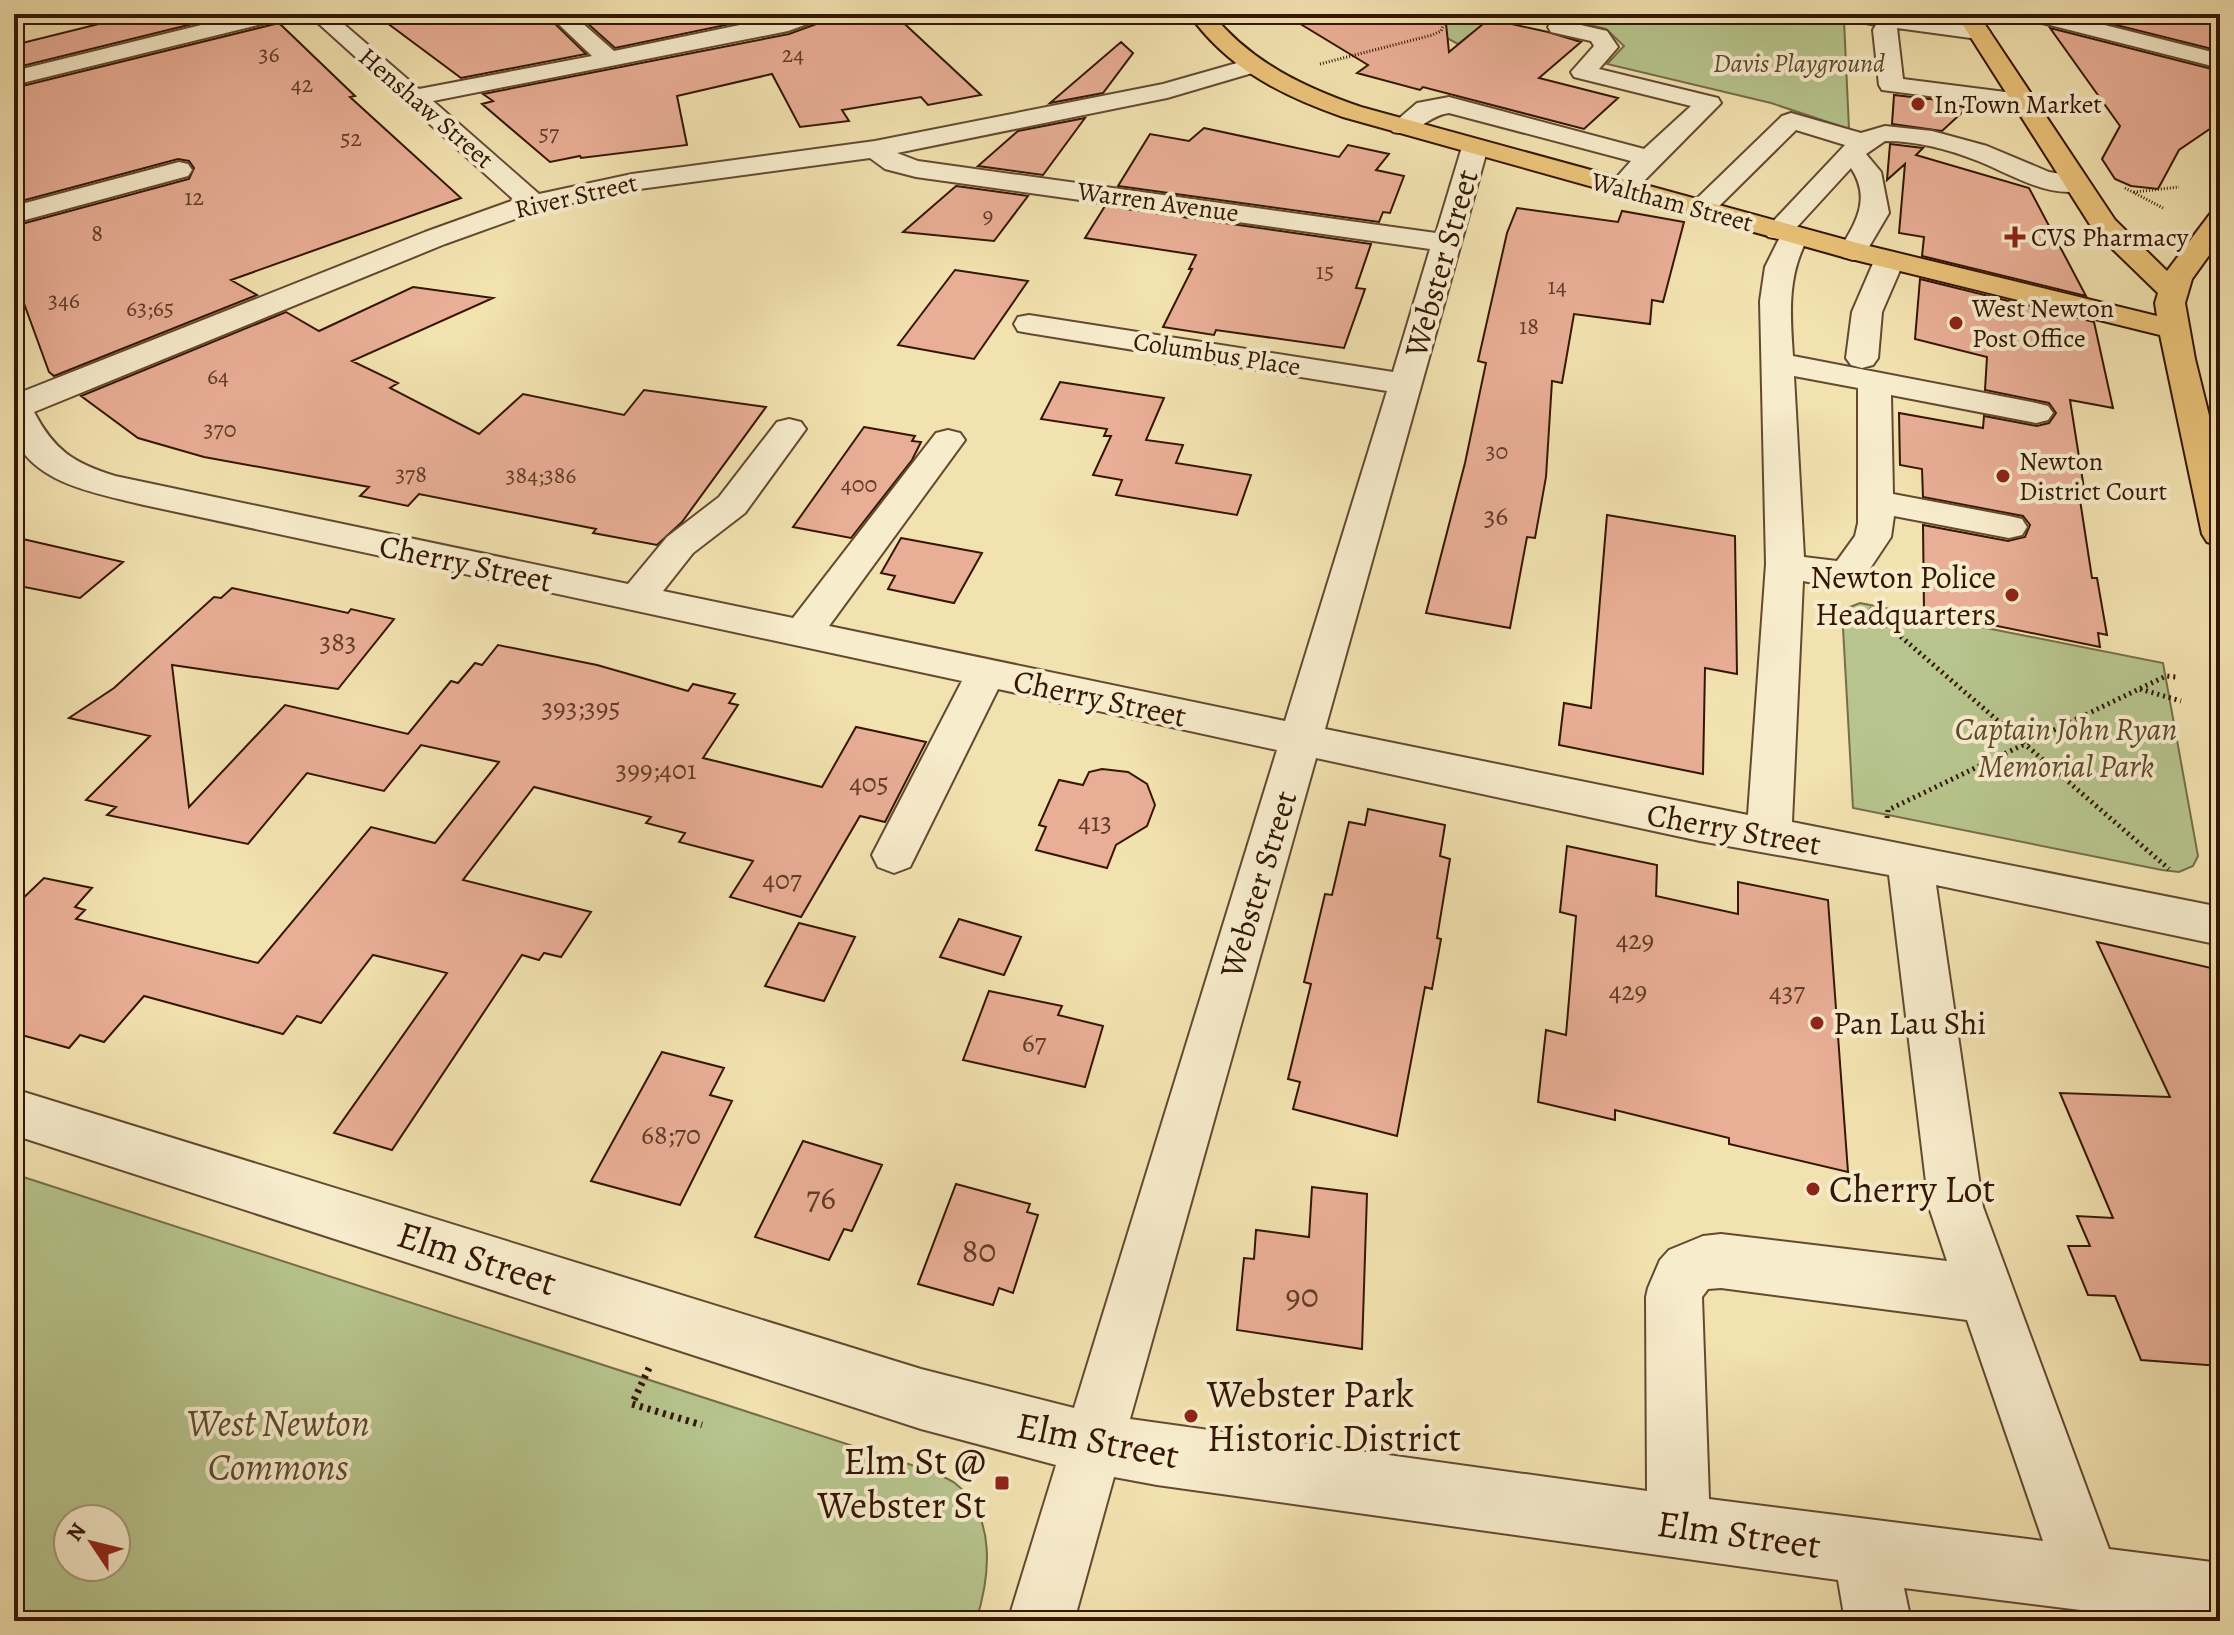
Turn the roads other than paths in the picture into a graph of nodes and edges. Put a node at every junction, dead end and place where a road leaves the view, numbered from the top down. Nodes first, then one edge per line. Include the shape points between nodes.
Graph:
1 (274, 14) edge
2 (319, 14) edge
3 (559, 14) edge
4 (813, 14) edge
5 (1200, 14) edge
6 (1854, 14) edge
7 (2043, 15) edge
8 (1889, 21) junction
9 (1972, 23) edge
10 (1559, 27) dead end
11 (1887, 47) junction
12 (1914, 50) dead end
13 (1964, 56) dead end
14 (607, 57) junction
15 (1994, 58) junction
16 (2220, 61) edge
17 (1251, 66) junction
18 (14, 78) edge
19 (1278, 82) junction
20 (1167, 91) junction
21 (413, 98) junction
22 (2021, 101) junction
23 (1402, 127) junction
24 (1475, 147) junction
25 (875, 149) junction
26 (1857, 149) junction
27 (1649, 158) junction
28 (179, 170) dead end
29 (2076, 184) junction
30 (1621, 188) junction
31 (533, 203) junction
32 (1699, 210) junction
33 (14, 215) edge
34 (2220, 220) edge
35 (1786, 234) junction
36 (1447, 243) junction
37 (1853, 251) junction
38 (1889, 261) junction
39 (2173, 291) junction
40 (1029, 324) dead end
41 (2173, 329) junction
42 (1778, 363) junction
43 (1868, 370) junction
44 (1405, 384) junction
45 (14, 407) edge
46 (2036, 413) dead end
47 (789, 429) dead end
48 (948, 440) dead end
49 (1876, 513) junction
50 (2009, 527) dead end
51 (2220, 534) edge
52 (1785, 565) junction
53 (637, 599) junction
54 (802, 634) junction
55 (986, 673) junction
56 (1301, 740) junction
57 (1770, 837) junction
58 (1898, 844) junction
59 (894, 855) dead end
60 (2220, 926) edge
61 (14, 1112) edge
62 (1986, 1294) junction
63 (1093, 1443) junction
64 (1679, 1527) junction
65 (1865, 1551) junction
66 (2088, 1579) junction
67 (2220, 1595) edge
68 (1041, 1621) edge
69 (1878, 1621) edge

1 - 18 street
2 - 21 street, Henshaw Street
3 - 14 street
4 - 14 street via 788,24
5 - 17 main road, Waltham Street
6 - 8 street
7 - 16 street
8 - 9 street
8 - 11 street
9 - 15 main road
10 - 27 street via 1599,36 1606,47 1583,72 1709,103
11 - 12 street
11 - 22 street via 1891,85
13 - 15 street
14 - 21 street
15 - 22 main road
17 - 19 main road, Waltham Street
17 - 20 street, River Street
19 - 20 street, River Street via 1237,91
19 - 23 main road, Waltham Street via 1334,107
20 - 25 street, River Street
21 - 31 street, Henshaw Street
22 - 29 main road
23 - 24 main road, Waltham Street
23 - 27 street via 1426,108 1449,105
24 - 30 main road, Waltham Street
24 - 36 street, Webster Street
25 - 31 street, River Street via 632,182
25 - 36 street, Warren Avenue via 894,163 916,169
26 - 29 street via 1884,133 1914,136 1992,157 2038,179
26 - 32 street via 1791,121
26 - 35 street
26 - 37 street via 1875,213
27 - 30 street
28 - 33 street
29 - 39 main road via 2121,244
30 - 32 main road, Waltham Street
31 - 45 street, River Street
32 - 35 main road, Waltham Street
34 - 39 main road via 2191,256
35 - 37 main road, Waltham Street
35 - 42 street via 1776,277
36 - 44 street, Webster Street
37 - 38 main road, Waltham Street
38 - 41 main road, Waltham Street
38 - 43 street via 1867,312
39 - 41 main road
40 - 44 street, Columbus Place
41 - 51 main road
42 - 43 street
42 - 52 street
43 - 46 street
43 - 49 street
44 - 56 street, Webster Street
45 - 53 street, Cherry Street via 47,456 98,482
47 - 53 street via 732,505 680,545
48 - 54 street
49 - 50 street
49 - 52 street via 1873,537 1848,573
52 - 57 street
53 - 54 street, Cherry Street
54 - 55 street, Cherry Street
55 - 56 street, Cherry Street
55 - 59 street
56 - 57 street, Cherry Street
56 - 63 street, Webster Street
57 - 58 street, Cherry Street
58 - 60 street, Cherry Street
58 - 62 street via 1954,1197
61 - 63 street, Elm Street via 921,1399
62 - 64 street via 1730,1261 1689,1268 1678,1280 1674,1307
62 - 66 street
63 - 64 street, Elm Street
63 - 68 street, Webster Street
64 - 65 street, Elm Street
65 - 66 street, Elm Street
65 - 69 street
66 - 67 street, Elm Street

